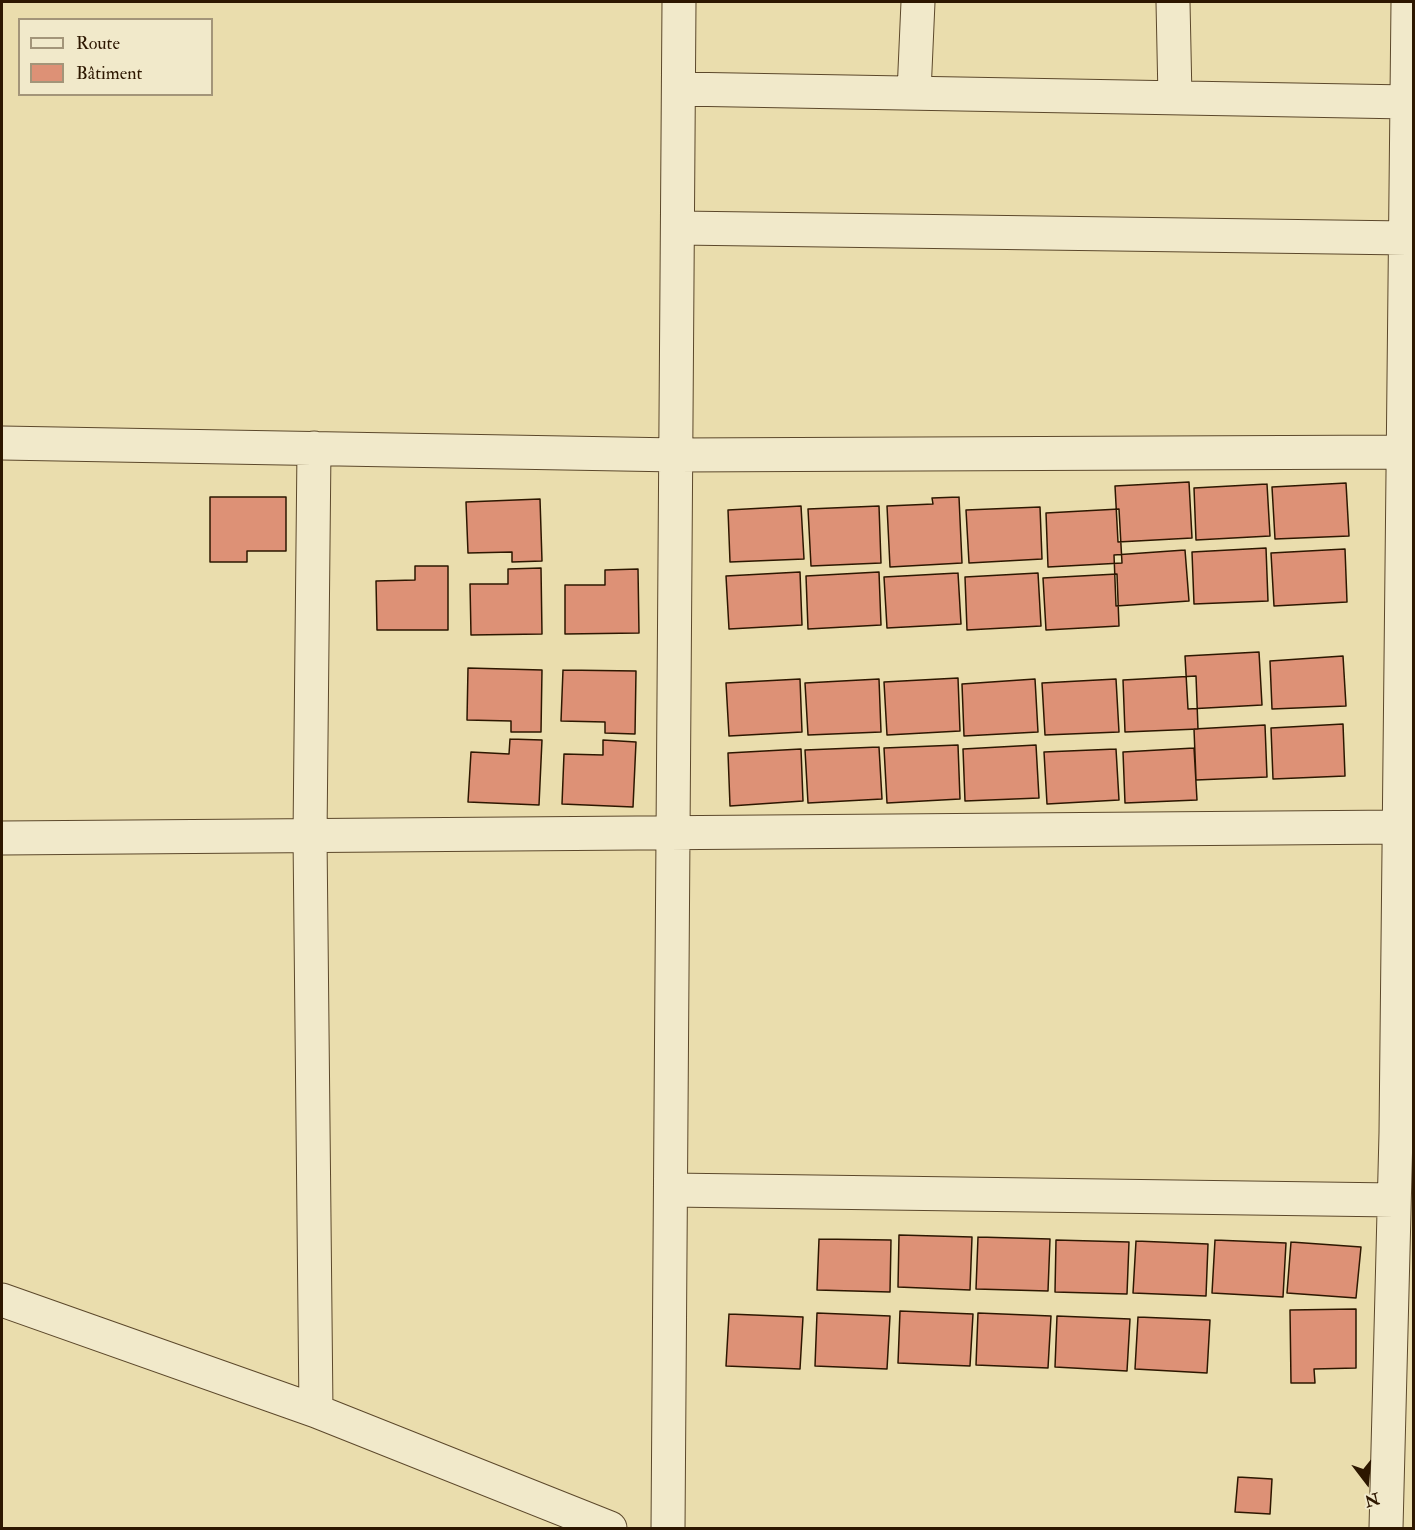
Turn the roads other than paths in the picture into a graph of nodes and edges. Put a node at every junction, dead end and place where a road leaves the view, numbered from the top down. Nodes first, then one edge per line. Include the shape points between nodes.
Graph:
1 (679, 2) edge
2 (918, 2) edge
3 (1173, 2) edge
4 (1408, 2) edge
5 (680, 89) junction
6 (914, 93) junction
7 (1175, 98) junction
8 (1408, 102) junction
9 (679, 228) junction
10 (1407, 238) junction
11 (2, 443) edge
12 (314, 448) junction
13 (1405, 452) junction
14 (677, 455) junction
15 (1400, 827) junction
16 (674, 833) junction
17 (310, 836) junction
18 (2, 838) edge
19 (671, 1190) junction
20 (1394, 1200) junction
21 (2, 1300) edge
22 (316, 1411) junction
23 (610, 1528) edge
24 (668, 1528) edge
25 (1386, 1528) edge

1 - 5 street
2 - 6 street
3 - 7 street
4 - 8 street
5 - 6 street
5 - 9 street
6 - 7 street
7 - 8 street
8 - 10 street
9 - 10 street
9 - 14 street
10 - 13 street
11 - 12 street
12 - 14 street
12 - 17 street
13 - 14 street
13 - 15 street
14 - 16 street
15 - 16 street
15 - 20 street
16 - 17 street
16 - 19 street
17 - 18 street
17 - 22 street
19 - 20 street
19 - 24 street
20 - 25 street
21 - 22 street
22 - 23 street

